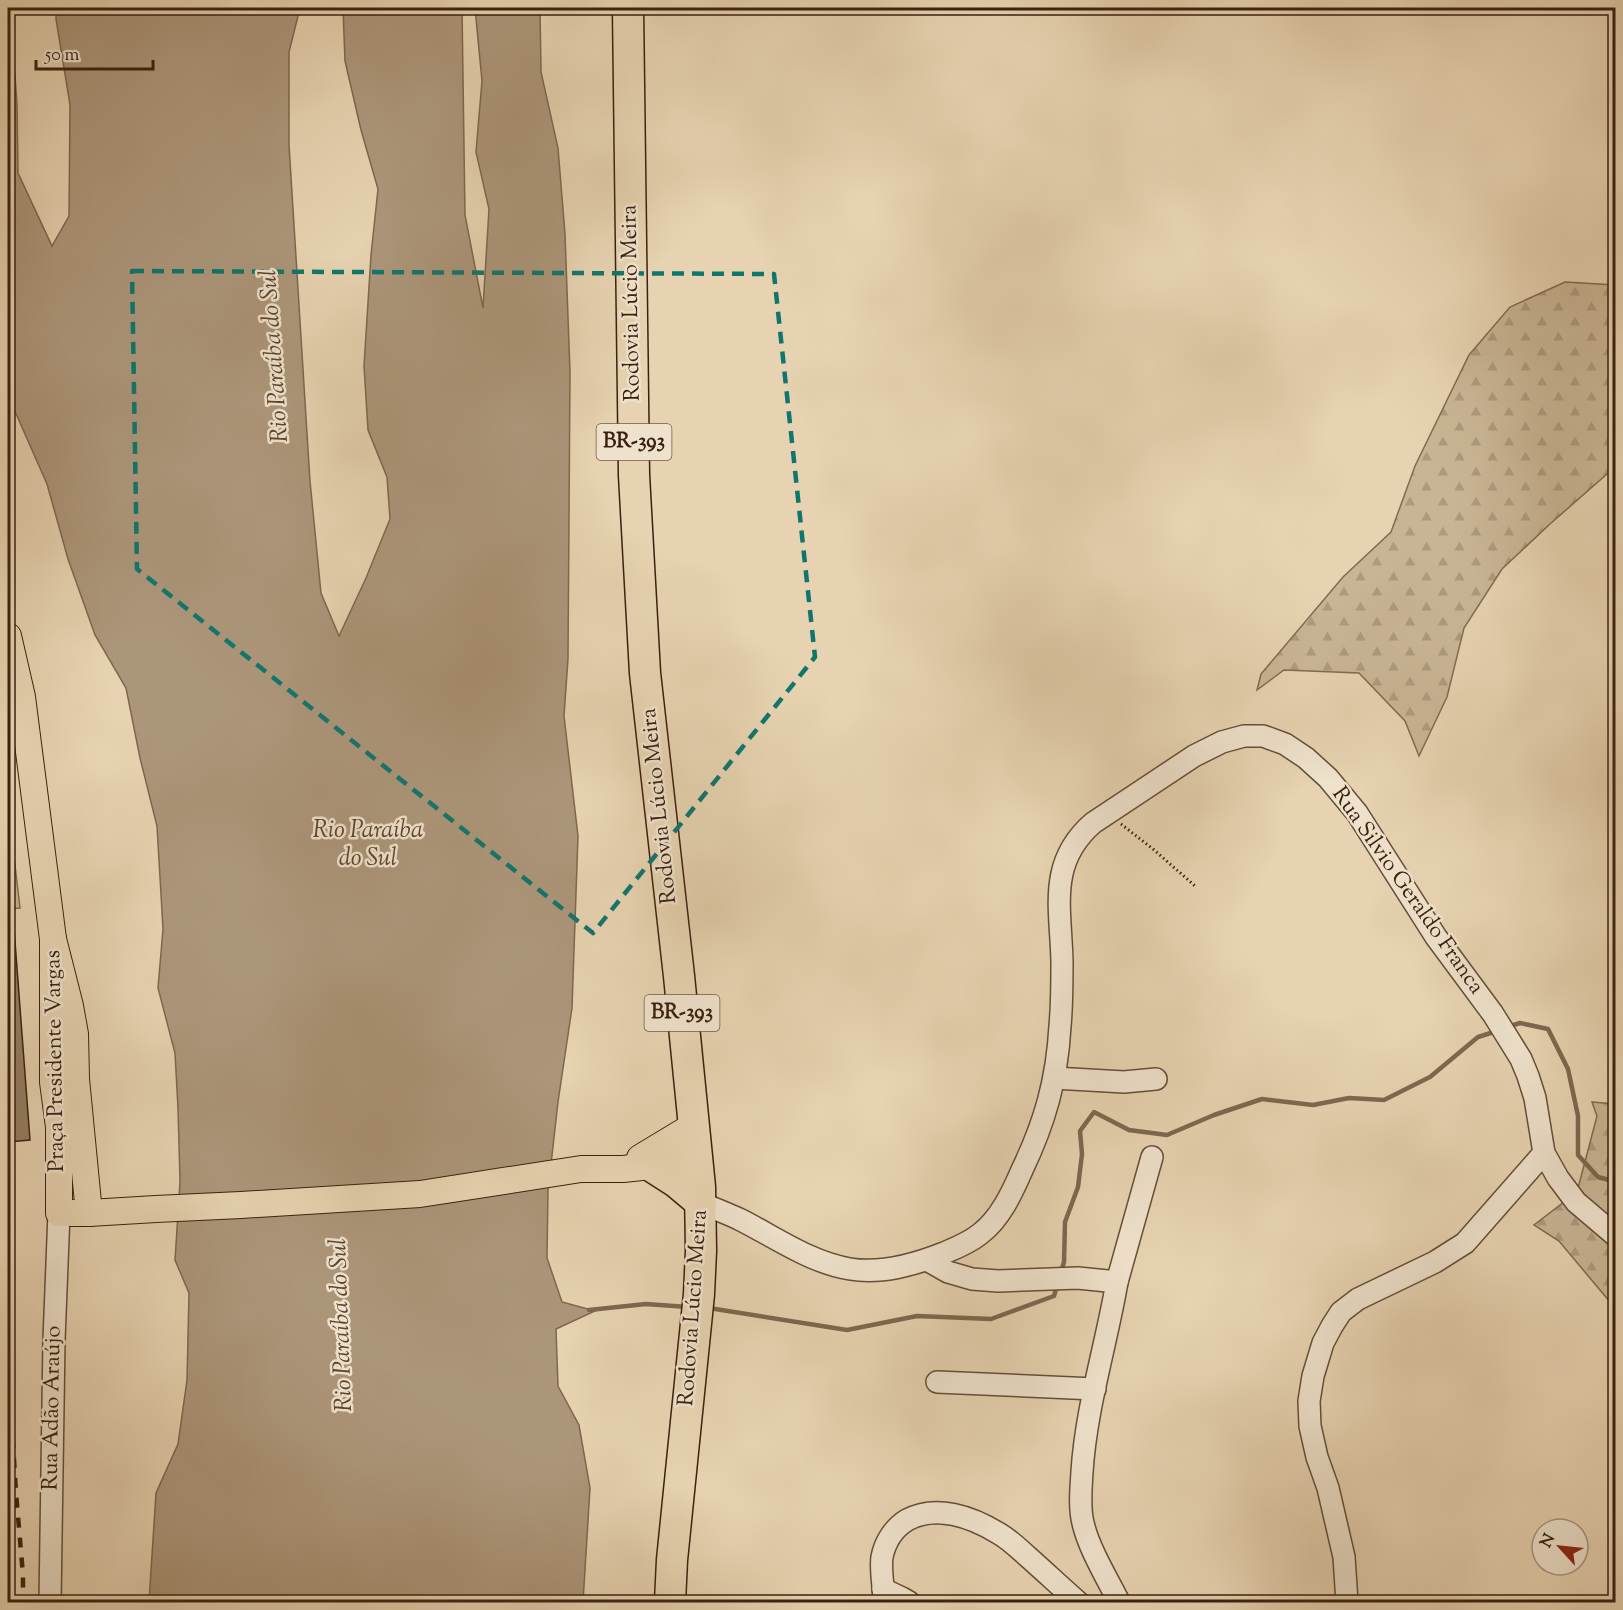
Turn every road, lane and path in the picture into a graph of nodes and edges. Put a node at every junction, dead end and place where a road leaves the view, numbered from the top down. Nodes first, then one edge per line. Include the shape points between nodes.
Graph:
1 (628, 8) edge
2 (8, 636) edge
3 (1108, 813) junction
4 (1195, 886) dead end
5 (1054, 1078) junction
6 (1156, 1079) dead end
7 (70, 1127) junction
8 (695, 1138) junction
9 (1544, 1153) junction
10 (1152, 1157) dead end
11 (637, 1167) junction
12 (701, 1203) junction
13 (59, 1213) junction
14 (89, 1213) junction
15 (1616, 1236) edge
16 (927, 1260) junction
17 (1117, 1282) junction
18 (937, 1383) dead end
19 (1095, 1389) junction
20 (884, 1596) edge
21 (50, 1602) edge
22 (670, 1602) edge
23 (909, 1602) edge
24 (1078, 1602) edge
25 (1119, 1602) edge
26 (1347, 1602) edge

1 - 8 highway, Rodovia Lúcio Meira / BR-393 via 634,475 645,662
2 - 7 main road, Praça Presidente Vargas via 22,697 53,939 75,1034 65,1080
3 - 4 path
3 - 5 street, Rua Silvio Geraldo Franca via 1080,834 1063,868 1058,911 1062,962 1060,1027
3 - 9 street, Rua Silvio Geraldo Franca via 1222,741 1263,736 1306,758 1357,813 1436,937 1521,1059 1535,1098
5 - 6 street via 1124,1082
5 - 16 street, Rua Silvio Geraldo Franca via 1037,1139 998,1215 980,1234
7 - 13 main road, Praça Presidente Vargas
7 - 14 main road, Praça Presidente Vargas via 87,1177
8 - 11 main road
8 - 12 highway, Rodovia Lúcio Meira / BR-393
9 - 15 street via 1576,1202
9 - 26 street via 1465,1243 1358,1299 1341,1312 1323,1343 1309,1401 1310,1426 1344,1557
10 - 17 street
11 - 12 highway via 676,1182
11 - 14 main road via 581,1169 420,1194
12 - 16 street, Rua Silvio Geraldo Franca via 813,1258 850,1269 880,1270
12 - 22 highway, Rodovia Lúcio Meira / BR-393 via 699,1294
13 - 14 main road
13 - 21 street, Rua Adão Araújo
16 - 17 street via 972,1279 1078,1278
17 - 19 street
18 - 19 street
19 - 25 street via 1082,1465 1082,1522
20 - 23 street
20 - 24 street via 882,1558 888,1540 900,1524 931,1512 977,1522 1000,1533

